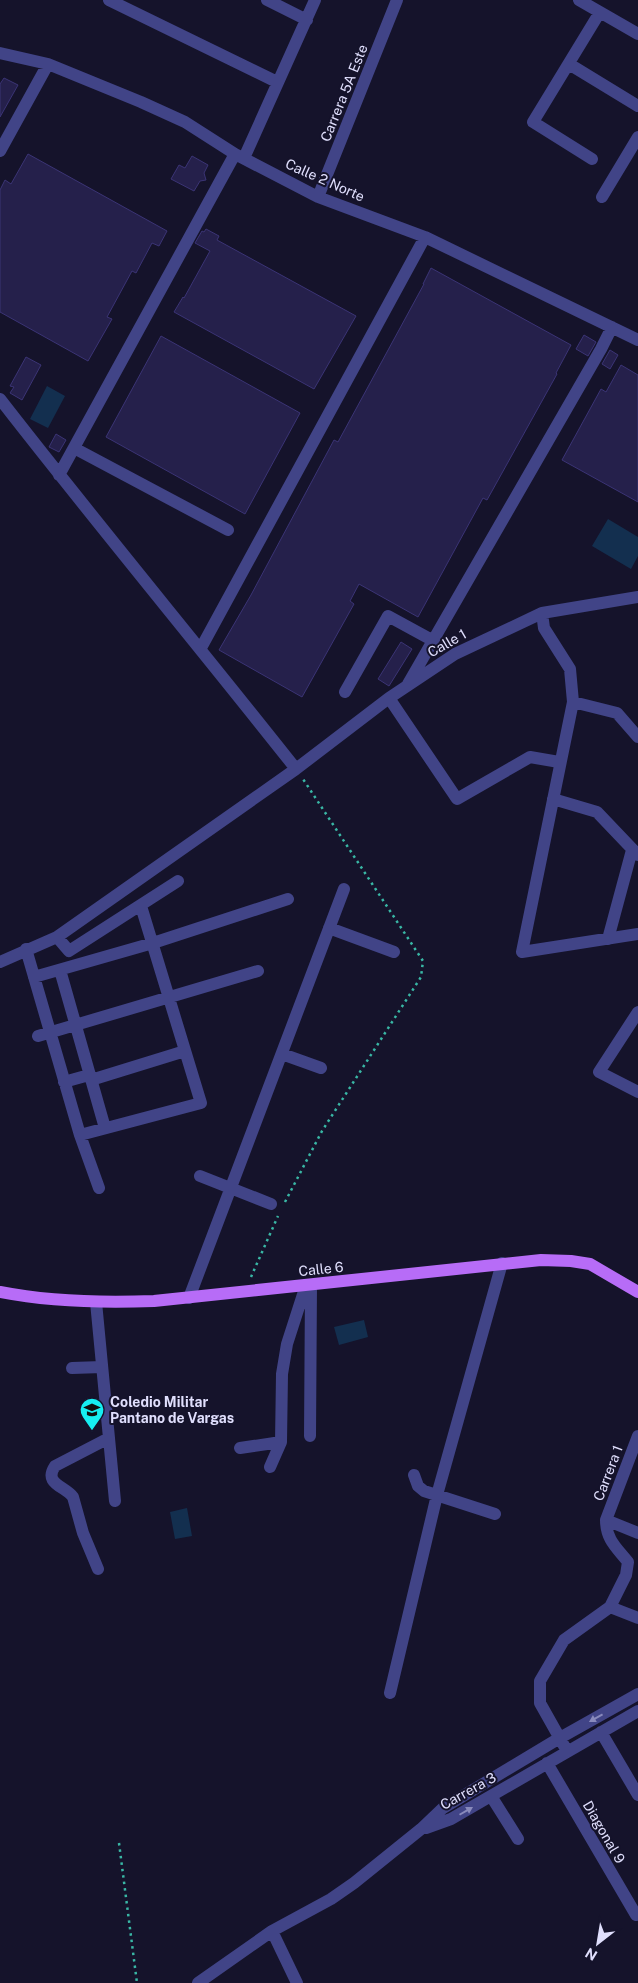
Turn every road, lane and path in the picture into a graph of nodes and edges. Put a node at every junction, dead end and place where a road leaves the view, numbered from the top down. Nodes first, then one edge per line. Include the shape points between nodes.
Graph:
1 (109, 0) edge
2 (267, 0) edge
3 (315, 0) edge
4 (397, 0) edge
5 (579, 0) edge
6 (600, 12) junction
7 (308, 20) junction
8 (638, 34) edge
9 (0, 53) edge
10 (48, 64) junction
11 (570, 64) junction
12 (277, 82) junction
13 (638, 106) edge
14 (638, 137) edge
15 (0, 151) edge
16 (240, 156) junction
17 (592, 159) dead end
18 (318, 197) junction
19 (602, 197) dead end
20 (425, 237) junction
21 (612, 327) junction
22 (638, 340) edge
23 (0, 399) edge
24 (74, 448) junction
25 (59, 475) junction
26 (228, 530) dead end
27 (638, 597) edge
28 (542, 613) junction
29 (432, 640) junction
30 (201, 648) junction
31 (407, 686) junction
32 (346, 692) dead end
33 (389, 698) junction
34 (573, 702) junction
35 (638, 737) edge
36 (560, 762) junction
37 (296, 769) junction
38 (553, 799) junction
39 (635, 852) edge
40 (178, 881) dead end
41 (344, 889) dead end
42 (288, 899) dead end
43 (141, 906) junction
44 (329, 928) junction
45 (638, 934) edge
46 (57, 937) junction
47 (608, 939) junction
48 (153, 943) junction
49 (26, 949) junction
50 (394, 952) dead end
51 (0, 962) edge
52 (60, 970) junction
53 (258, 971) dead end
54 (34, 978) junction
55 (169, 996) junction
56 (638, 1012) edge
57 (75, 1024) junction
58 (44, 1034) junction
59 (185, 1051) junction
60 (282, 1054) junction
61 (320, 1068) dead end
62 (90, 1077) junction
63 (64, 1082) junction
64 (638, 1092) edge
65 (106, 1128) junction
66 (80, 1135) junction
67 (200, 1176) dead end
68 (98, 1188) dead end
69 (231, 1188) junction
70 (276, 1205) joint
71 (278, 1215) dead end
72 (502, 1264) junction
73 (308, 1285) junction
74 (0, 1292) edge
75 (244, 1292) junction
76 (638, 1292) edge
77 (190, 1298) junction
78 (96, 1302) junction
79 (72, 1368) dead end
80 (102, 1368) junction
81 (310, 1436) dead end
82 (638, 1436) edge
83 (109, 1438) junction
84 (281, 1442) junction
85 (240, 1448) dead end
86 (636, 1450) edge
87 (270, 1467) dead end
88 (414, 1475) dead end
89 (437, 1495) junction
90 (116, 1501) dead end
91 (495, 1514) dead end
92 (606, 1520) junction
93 (638, 1533) edge
94 (98, 1569) dead end
95 (610, 1607) junction
96 (638, 1618) edge
97 (390, 1693) dead end
98 (638, 1694) edge
99 (638, 1711) edge
100 (601, 1732) junction
101 (558, 1739) junction
102 (567, 1751) junction
103 (547, 1763) junction
104 (491, 1796) junction
105 (638, 1796) edge
106 (421, 1829) junction
107 (518, 1839) dead end
108 (120, 1843) dead end
109 (637, 1915) edge
110 (272, 1931) junction
111 (137, 1983) edge
112 (198, 1983) edge
113 (297, 1983) edge

1 - 12 street
2 - 7 street
3 - 7 street
4 - 18 street, Carrera 5A Este
5 - 6 street
6 - 8 street
6 - 11 street
7 - 12 street
9 - 10 street, Calle 2 Norte
10 - 15 street
10 - 16 street, Calle 2 Norte via 185,122
11 - 13 street
11 - 17 street via 533,122
12 - 16 street
14 - 19 street
16 - 18 street, Calle 2 Norte
16 - 24 street via 229,166
18 - 20 street, Calle 2 Norte
20 - 21 street, Calle 2 Norte
20 - 30 street
21 - 22 street, Calle 2 Norte
21 - 29 street
23 - 25 street
24 - 25 street
24 - 26 street
25 - 30 street
27 - 28 street, Calle 1
28 - 31 street, Calle 1 via 455,654
28 - 34 street via 544,628 570,669
29 - 31 street
29 - 32 street via 388,616
30 - 37 street
31 - 33 street, Calle 1
33 - 36 street via 457,799 530,757
33 - 37 street, Calle 1
34 - 35 street via 617,713
34 - 36 street
36 - 38 street
37 - 46 street, Calle 1
37 - 70 path via 423,961 423,969 421,977
38 - 39 street via 597,812
38 - 47 street via 522,952
39 - 47 street
40 - 43 street
41 - 44 street
42 - 48 street
43 - 46 street via 69,952
43 - 48 street
44 - 50 street
44 - 60 street
45 - 47 street
46 - 49 street, Calle 1
48 - 52 street
48 - 55 street
49 - 51 street, Calle 1
49 - 54 street
52 - 54 street
52 - 57 street
53 - 55 street
54 - 58 street
55 - 57 street
55 - 59 street
56 - 64 street via 600,1072
57 - 58 street
57 - 62 street
58 - 63 street
59 - 62 street
59 - 65 street via 202,1103
60 - 61 street
60 - 69 street
62 - 63 street
62 - 65 street
63 - 66 street
65 - 66 street
66 - 68 street
67 - 69 street
69 - 70 street
69 - 77 street
71 - 75 path
72 - 73 main road, Calle 6
72 - 76 main road, Calle 6 via 541,1260 590,1264
72 - 89 street
73 - 75 main road, Calle 6
73 - 81 street
73 - 84 street via 287,1344 282,1374
74 - 78 main road, Calle 6
75 - 77 main road, Calle 6
77 - 78 main road, Calle 6
78 - 80 street
79 - 80 street
80 - 83 street
82 - 86 street, Carrera 1
83 - 90 street
83 - 94 street via 51,1471 56,1485 74,1497 83,1532
84 - 85 street
84 - 87 street
86 - 92 street, Carrera 1
88 - 89 street via 418,1486
89 - 91 street
89 - 97 street
92 - 93 street
92 - 95 street via 606,1532 628,1562 626,1575
95 - 96 street
95 - 101 street via 564,1640 540,1681 540,1703
98 -> 101 street, Carrera 3
99 - 100 street, Carrera 3
100 - 102 street, Carrera 3
100 - 105 street
101 - 102 street
101 - 106 street, Carrera 3 via 443,1808
102 - 103 street, Carrera 3
103 - 104 street, Carrera 3
103 - 109 street, Diagonal 9
106 -> 104 street, Carrera 3 via 451,1819
104 - 107 street
106 - 110 street via 347,1889
108 - 111 path
110 - 112 street
110 - 113 street

